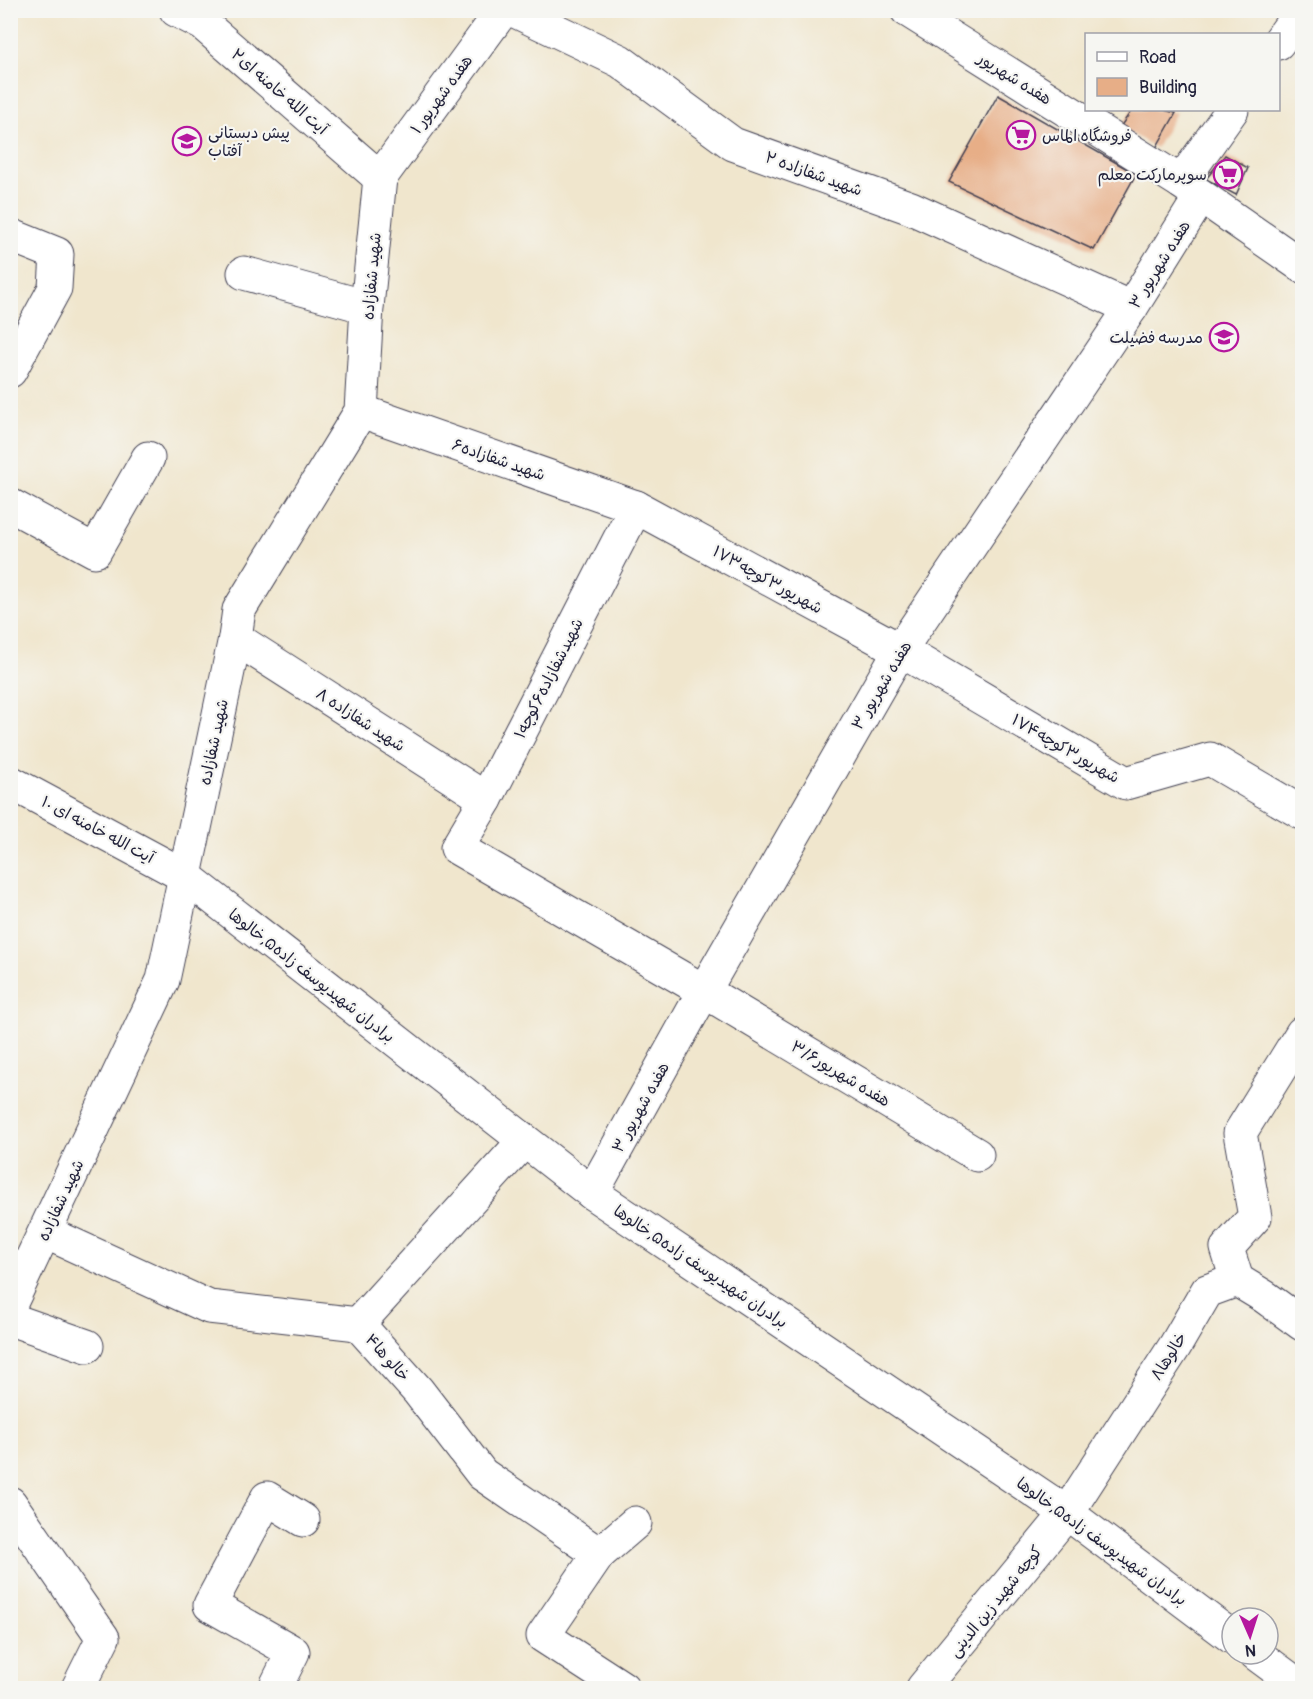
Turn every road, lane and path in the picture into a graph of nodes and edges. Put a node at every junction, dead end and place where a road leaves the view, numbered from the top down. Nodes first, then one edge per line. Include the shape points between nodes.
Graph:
1 (176, 10) edge
2 (503, 10) edge
3 (513, 10) edge
4 (907, 10) edge
5 (1231, 111) edge
6 (380, 178) junction
7 (1191, 189) junction
8 (10, 235) edge
9 (1302, 266) edge
10 (244, 273) dead end
11 (367, 307) junction
12 (1131, 308) junction
13 (10, 371) edge
14 (361, 411) junction
15 (148, 458) dead end
16 (10, 505) edge
17 (636, 507) junction
18 (235, 638) junction
19 (900, 650) junction
20 (10, 782) edge
21 (486, 800) junction
22 (1302, 813) edge
23 (457, 848) joint
24 (185, 876) junction
25 (704, 991) junction
26 (1302, 1034) edge
27 (524, 1141) junction
28 (977, 1155) dead end
29 (592, 1193) junction
30 (45, 1232) junction
31 (1237, 1280) junction
32 (10, 1305) edge
33 (10, 1319) edge
34 (358, 1324) junction
35 (1302, 1324) edge
36 (87, 1346) dead end
37 (10, 1503) edge
38 (1067, 1513) junction
39 (303, 1520) dead end
40 (634, 1523) dead end
41 (599, 1554) junction
42 (1220, 1628) edge
43 (1274, 1666) edge
44 (1301, 1684) edge
45 (78, 1689) edge
46 (275, 1689) edge
47 (623, 1689) edge
48 (923, 1689) edge

1 - 6 street, آیت الله خامنه ای۲ via 203,24
2 - 6 street, هفده شهریور ۱
3 - 12 street, شهید شفازاده ۲ via 620,61 733,144 911,208
4 - 7 street, هفده شهریور
5 - 7 street, هفده شهریور ۳
6 - 11 street, شهید شفازاده
7 - 9 street, هفده شهریور
7 - 12 street, هفده شهریور ۳
8 - 13 street via 57,254 55,288
10 - 11 street
11 - 14 street, شهید شفازاده
12 - 19 street, هفده شهریور ۳
14 - 17 street, شهید شفازاده۶
14 - 18 street, شهید شفازاده via 239,610
15 - 16 street via 95,551
17 - 19 street, ۱۷شهریور۳کوچه۳
17 - 21 street, شهیدشفازاده۶کوچه۱
18 - 21 street, شهید شفازاده ۸
18 - 24 street, شهید شفازاده
19 - 22 street, ۱۷شهریور۳کوچه۴ via 1126,783 1210,759
19 - 25 street, هفده شهریور ۳
20 - 24 street, آیت الله خامنه ای ۱۰
21 - 23 street, شهیدشفازاده۶کوچه۱
23 - 25 street, هفده شهریور۳/۶
24 - 27 street, برادران شهیدیوسف زاده۵,خالوها
24 - 30 street, شهید شفازاده via 163,980
25 - 28 street, هفده شهریور۳/۶
25 - 29 street, هفده شهریور ۳
26 - 31 street via 1240,1133 1255,1217 1227,1248
27 - 29 street, برادران شهیدیوسف زاده۵,خالوها
27 - 34 street, خالو ها۴
29 - 38 street, برادران شهیدیوسف زاده۵,خالوها
30 - 32 street, شهید شفازاده
30 - 34 street via 208,1307
31 - 35 street
31 - 38 street, خالوها۸ via 1207,1291
33 - 36 street
34 - 41 street, خالو ها۴ via 418,1391 482,1474
37 - 45 street via 104,1638
38 - 42 street, برادران شهیدیوسف زاده۵,خالوها
38 - 48 street, کوچه شهید زین الدینی
39 - 46 street via 267,1498 210,1605 293,1652
40 - 41 street
41 - 47 street via 543,1636
43 - 44 street

